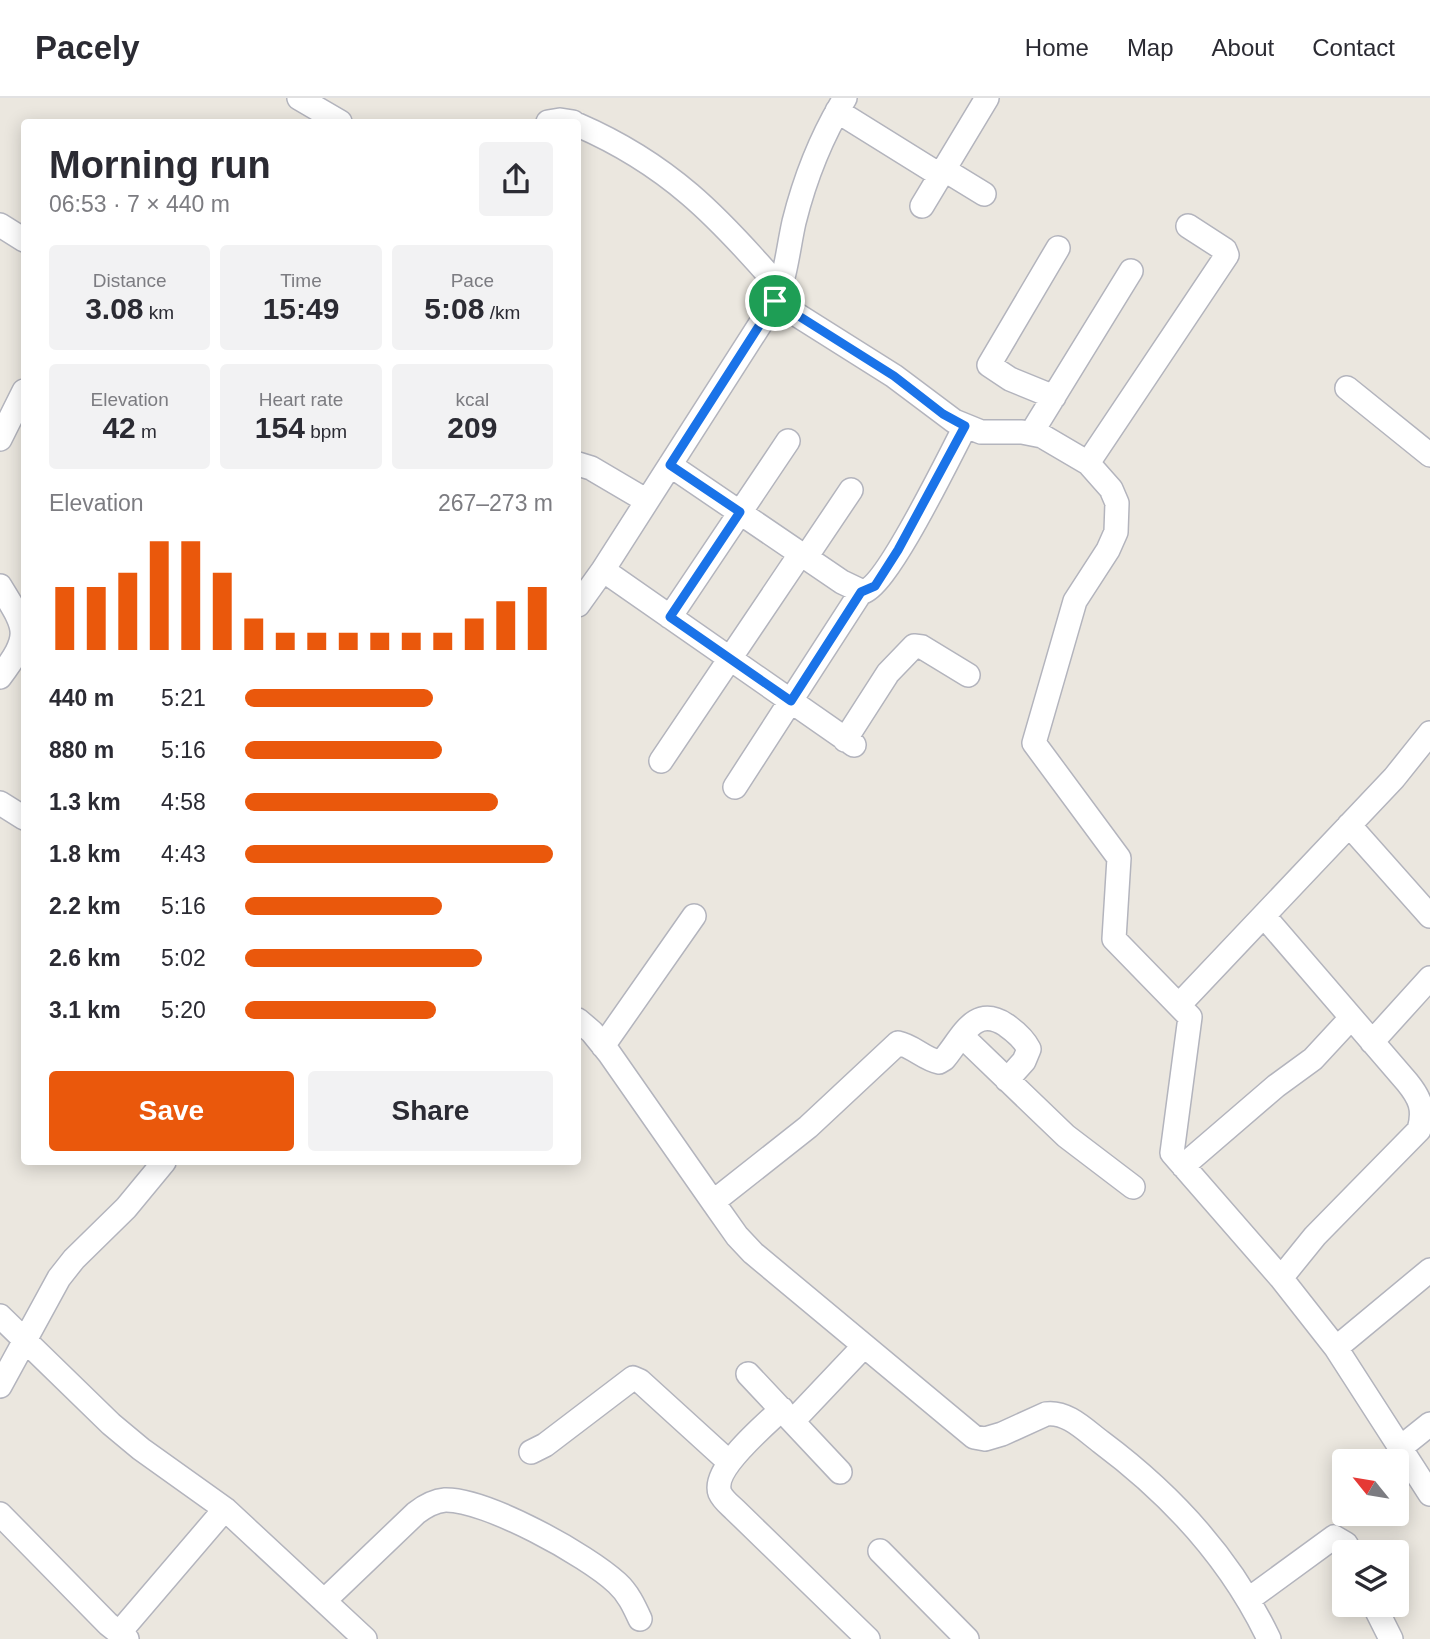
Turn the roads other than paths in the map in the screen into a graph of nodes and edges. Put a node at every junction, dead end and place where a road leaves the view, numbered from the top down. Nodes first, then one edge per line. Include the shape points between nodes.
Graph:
1 (299, 98) edge
2 (987, 98) edge
3 (841, 105) edge
4 (335, 119) edge
5 (581, 127) edge
6 (942, 172) junction
7 (984, 194) dead end
8 (922, 206) dead end
9 (0, 225) edge
10 (1188, 226) dead end
11 (21, 238) edge
12 (1058, 248) dead end
13 (1131, 271) dead end
14 (778, 295) junction
15 (1347, 388) dead end
16 (21, 397) edge
17 (1054, 397) junction
18 (965, 426) junction
19 (1032, 432) junction
20 (0, 439) edge
21 (788, 441) dead end
22 (1430, 455) edge
23 (1088, 463) junction
24 (581, 465) edge
25 (670, 465) junction
26 (852, 491) dead end
27 (647, 500) junction
28 (740, 512) junction
29 (804, 555) junction
30 (603, 570) junction
31 (0, 586) edge
32 (861, 592) junction
33 (581, 601) edge
34 (670, 617) junction
35 (21, 625) edge
36 (21, 643) edge
37 (729, 658) junction
38 (968, 676) dead end
39 (0, 677) edge
40 (791, 701) junction
41 (1430, 733) edge
42 (661, 761) dead end
43 (735, 787) dead end
44 (0, 803) edge
45 (21, 816) edge
46 (1349, 825) junction
47 (694, 916) dead end
48 (1264, 916) junction
49 (1430, 916) edge
50 (1430, 978) edge
51 (1179, 1005) junction
52 (1351, 1018) junction
53 (581, 1023) edge
54 (962, 1036) junction
55 (1372, 1042) junction
56 (603, 1045) junction
57 (1007, 1080) junction
58 (162, 1165) edge
59 (1183, 1166) junction
60 (1133, 1187) dead end
61 (713, 1202) junction
62 (1430, 1270) edge
63 (1281, 1278) junction
64 (0, 1316) edge
65 (26, 1342) junction
66 (864, 1346) junction
67 (1336, 1348) junction
68 (748, 1374) dead end
69 (0, 1386) edge
70 (788, 1415) junction
71 (1430, 1424) edge
72 (1401, 1448) junction
73 (531, 1452) dead end
74 (729, 1462) junction
75 (841, 1472) dead end
76 (1430, 1494) edge
77 (225, 1508) junction
78 (0, 1514) edge
79 (1339, 1540) edge
80 (880, 1551) dead end
81 (1250, 1599) junction
82 (324, 1601) junction
83 (1380, 1617) edge
84 (640, 1619) dead end
85 (123, 1636) edge
86 (365, 1639) edge
87 (868, 1639) edge
88 (967, 1639) edge
89 (1269, 1639) edge
90 (1391, 1639) edge

1 - 4 street
2 - 6 street
3 - 6 street via 932,170
3 - 14 street via 808,175
5 - 14 street via 641,156 683,187 724,225
6 - 7 street
6 - 8 street
9 - 11 street
10 - 23 street via 1227,255
12 - 17 street via 989,365
13 - 17 street
14 - 18 street
14 - 25 street
15 - 22 street
16 - 20 street
17 - 19 street
18 - 19 street via 981,432
18 - 32 street via 898,550 875,586
19 - 23 street
21 - 28 street
23 - 51 street via 1117,503 1115,533 1076,601 1034,743 1119,858 1114,939
24 - 27 street
25 - 27 street
25 - 28 street
26 - 29 street
27 - 30 street
28 - 29 street
28 - 34 street
29 - 32 street
29 - 37 street
30 - 33 street
30 - 34 street
31 - 35 street
32 - 40 street
34 - 37 street
36 - 39 street
37 - 40 street
37 - 42 street
38 - 40 street via 914,646 888,673 850,742
40 - 43 street
41 - 46 street
44 - 45 street
46 - 48 street
46 - 49 street
47 - 56 street
48 - 51 street
48 - 52 street
50 - 55 street
51 - 59 street via 1190,1017 1172,1153
52 - 55 street
52 - 59 street via 1313,1059
53 - 56 street
54 - 57 street
54 - 57 street via 971,1024 987,1017 1021,1037 1028,1055
54 - 61 street via 939,1062 903,1044 894,1045 808,1127
55 - 63 street via 1418,1096 1422,1105 1419,1130 1315,1236
56 - 61 street
57 - 60 street via 1066,1136
58 - 65 street via 74,1259
59 - 63 street
61 - 66 street via 753,1253
62 - 67 street
63 - 67 street
64 - 65 street
65 - 69 street
65 - 77 street via 111,1424
66 - 70 street
66 - 81 street via 976,1438 1002,1434 1046,1414 1055,1413 1077,1424 1183,1513
67 - 72 street
68 - 70 street
70 - 74 street
70 - 75 street
71 - 72 street
72 - 76 street
73 - 74 street via 632,1378
74 - 87 street via 719,1485 724,1499
77 - 82 street
77 - 85 street
78 - 85 street
79 - 81 street via 1334,1537
80 - 88 street
81 - 89 street
82 - 84 street via 416,1513 446,1500 491,1510 583,1558 626,1592
82 - 86 street
83 - 90 street

